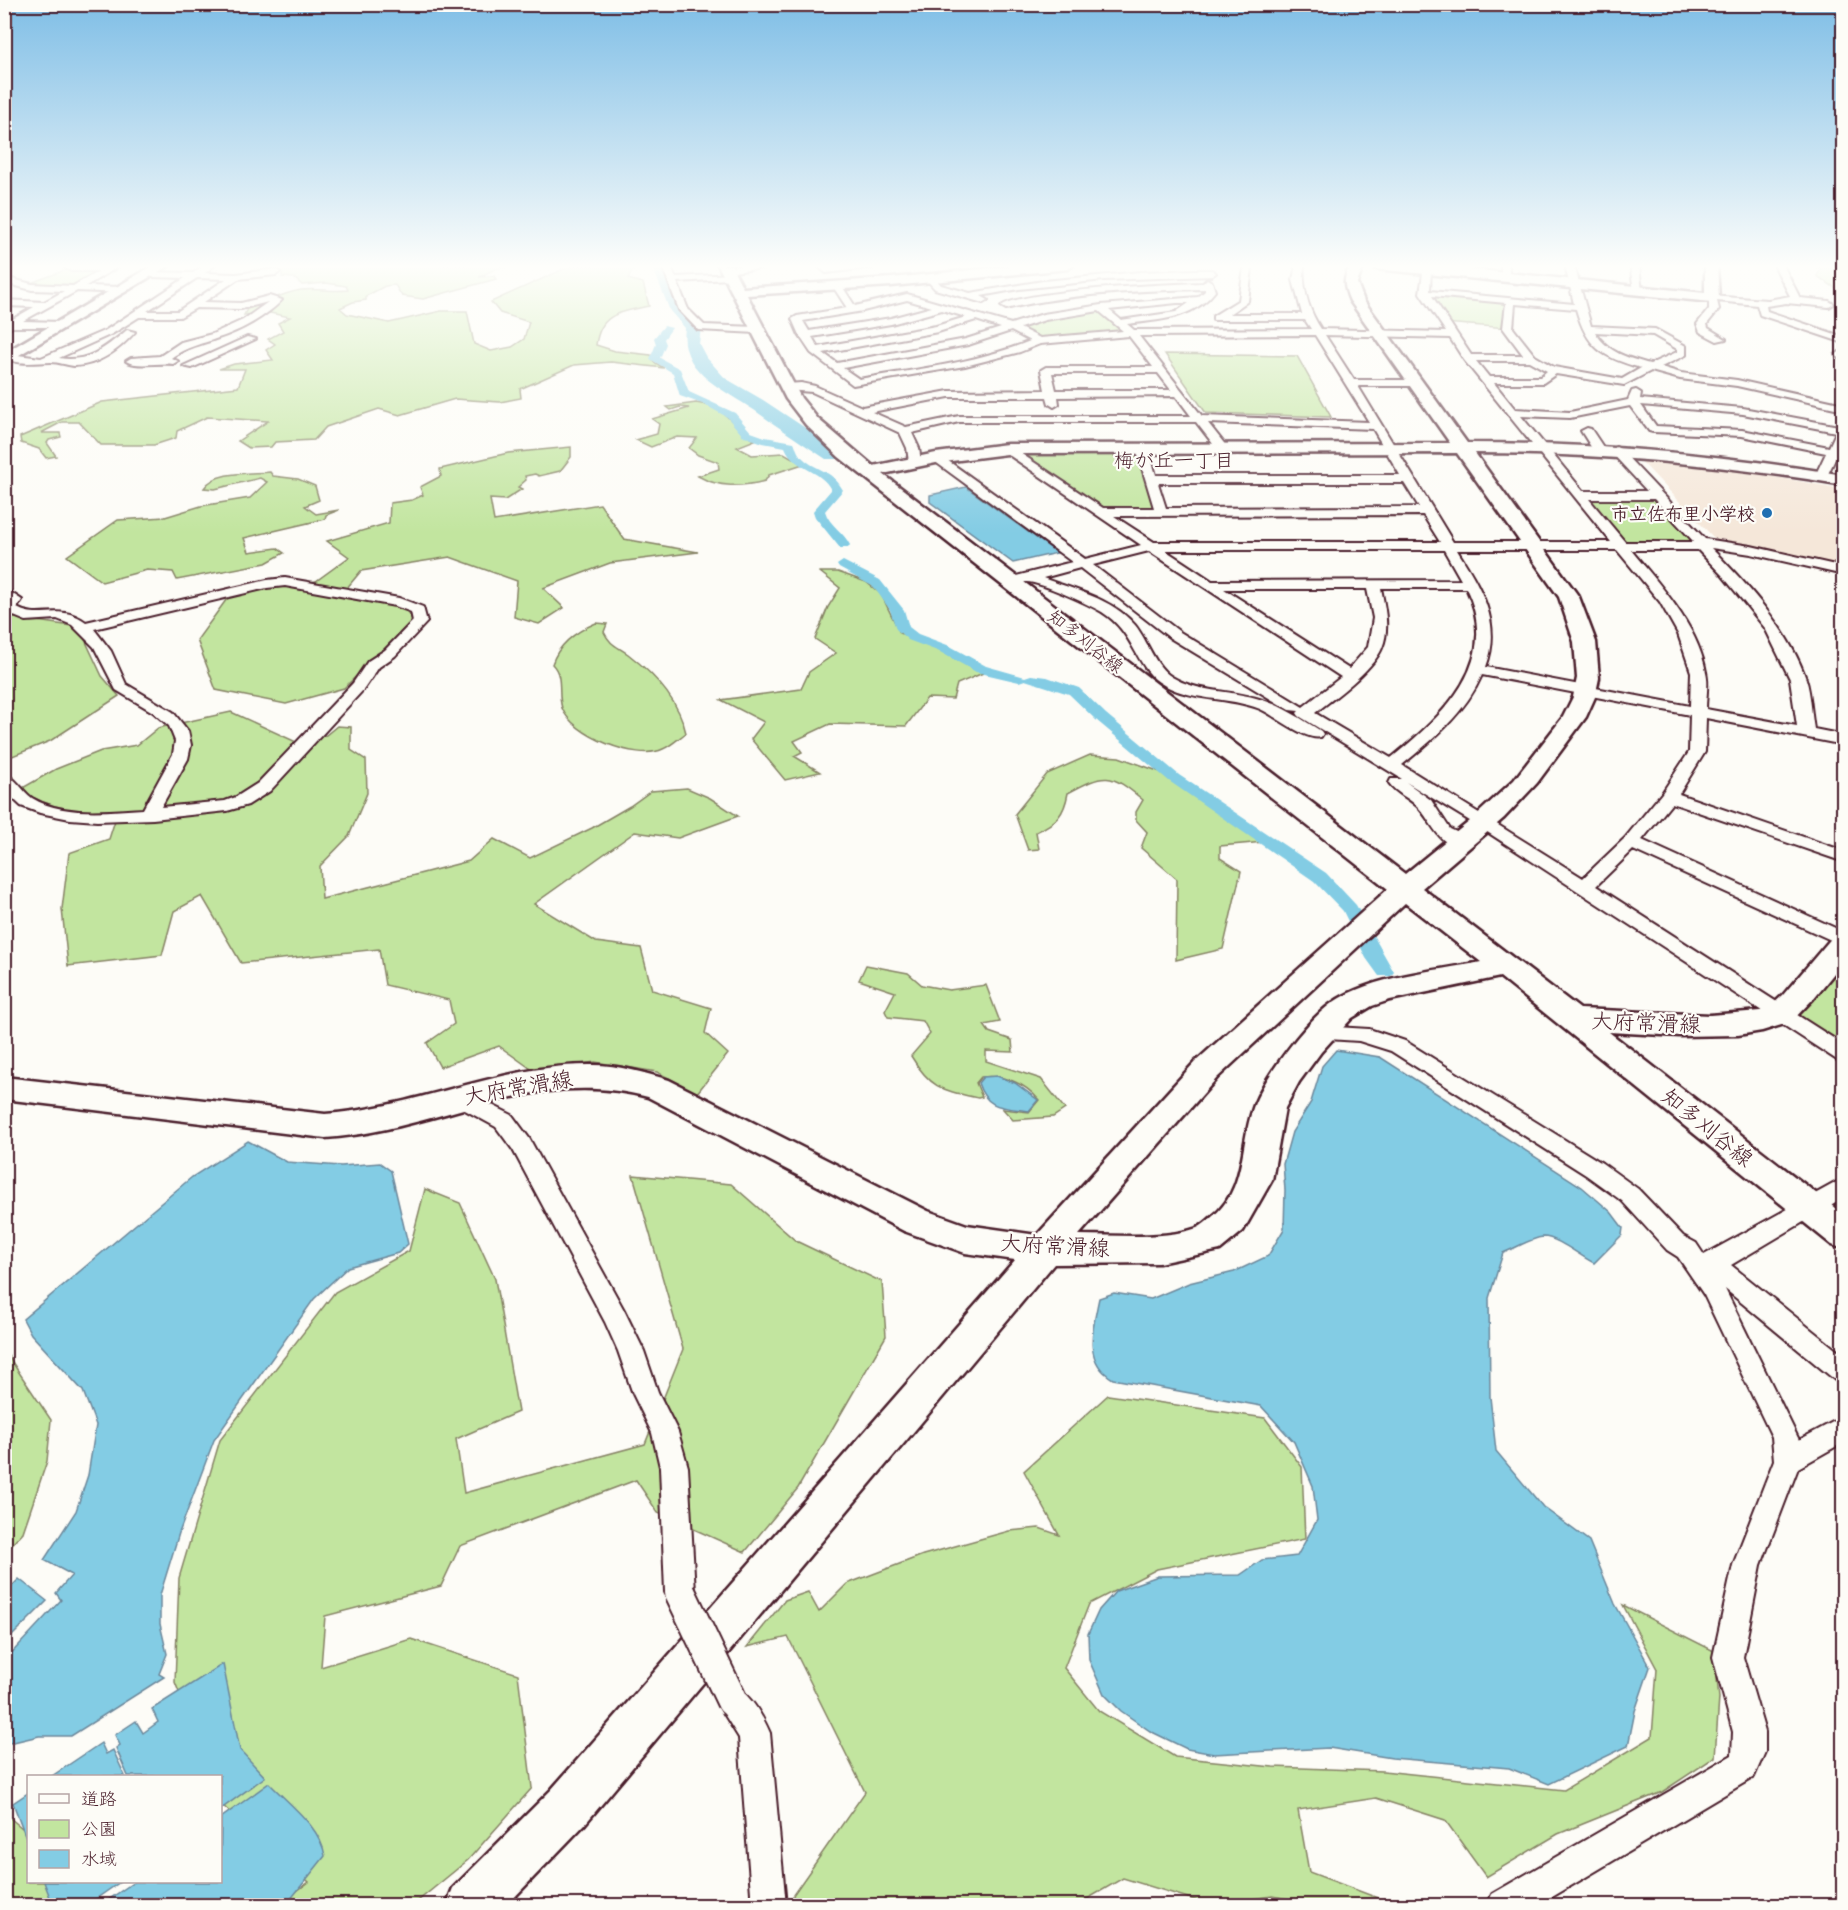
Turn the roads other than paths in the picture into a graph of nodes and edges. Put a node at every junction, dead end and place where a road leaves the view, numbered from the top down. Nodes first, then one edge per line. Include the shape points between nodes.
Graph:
1 (57, 354) edge
2 (102, 354) edge
3 (169, 354) edge
4 (217, 354) edge
5 (770, 354) edge
6 (818, 354) edge
7 (901, 354) edge
8 (1000, 354) edge
9 (1149, 354) edge
10 (1332, 354) edge
11 (1395, 354) edge
12 (1464, 354) edge
13 (1528, 354) edge
14 (1610, 354) edge
15 (1680, 354) edge
16 (48, 358) junction
17 (1467, 358) junction
18 (7, 359) edge
19 (162, 359) junction
20 (1533, 359) junction
21 (112, 361) dead end
22 (131, 362) dead end
23 (87, 363) junction
24 (1555, 364) junction
25 (835, 366) junction
26 (1653, 366) junction
27 (1161, 370) junction
28 (1486, 380) junction
29 (1624, 382) junction
30 (1351, 383) junction
31 (1416, 383) junction
32 (787, 387) junction
33 (1180, 393) junction
34 (1052, 394) junction
35 (1751, 400) junction
36 (1633, 402) junction
37 (1844, 407) edge
38 (863, 410) junction
39 (1512, 412) junction
40 (1199, 418) junction
41 (1058, 419) junction
42 (1377, 426) junction
43 (905, 431) junction
44 (1587, 431) dead end
45 (1742, 433) junction
46 (1221, 447) junction
47 (1390, 447) junction
48 (1142, 448) junction
49 (1461, 448) junction
50 (1541, 448) junction
51 (1006, 449) junction
52 (1608, 450) junction
53 (1838, 452) edge
54 (936, 458) junction
55 (915, 462) junction
56 (869, 472) junction
57 (1821, 476) junction
58 (1151, 479) junction
59 (1409, 479) junction
60 (1844, 480) edge
61 (1580, 495) junction
62 (1657, 495) junction
63 (1427, 511) junction
64 (1101, 512) junction
65 (1161, 512) junction
66 (1702, 544) junction
67 (1153, 546) junction
68 (1448, 546) junction
69 (1532, 546) junction
70 (1623, 546) junction
71 (1083, 564) junction
72 (1844, 571) edge
73 (1020, 580) junction
74 (1372, 584) junction
75 (1470, 584) junction
76 (1209, 585) junction
77 (4, 592) edge
78 (85, 627) junction
79 (1154, 670) junction
80 (1479, 670) junction
81 (1130, 676) junction
82 (1352, 677) junction
83 (1587, 689) junction
84 (1698, 710) junction
85 (1305, 713) junction
86 (1806, 731) junction
87 (1844, 740) edge
88 (1390, 766) junction
89 (4, 779) edge
90 (1669, 796) junction
91 (150, 813) junction
92 (1484, 822) junction
93 (1461, 842) junction
94 (1631, 842) junction
95 (1844, 857) edge
96 (1584, 887) junction
97 (1403, 888) junction
98 (1844, 941) edge
99 (1505, 967) junction
100 (1781, 1014) junction
101 (1573, 1019) junction
102 (1319, 1034) junction
103 (1844, 1055) edge
104 (4, 1088) edge
105 (460, 1097) junction
106 (1844, 1187) edge
107 (1809, 1208) junction
108 (1844, 1235) edge
109 (1045, 1250) junction
110 (1705, 1265) junction
111 (1844, 1372) edge
112 (1844, 1428) edge
113 (1788, 1460) junction
114 (471, 1905) edge
115 (769, 1905) edge
116 (1504, 1905) edge

1 - 16 street
2 - 23 street
3 - 19 street
4 - 19 street via 186,368
5 - 32 street, 知多刈谷線
6 - 25 street
7 - 25 street
8 - 25 street via 857,383
9 - 27 street
10 - 30 street
11 - 31 street
12 - 17 street
13 - 20 street
14 - 26 street
15 - 26 street
16 - 18 street
16 - 23 street
17 - 20 street
17 - 28 street
19 - 22 street
20 - 24 street
21 - 23 street
24 - 28 street via 1543,380
24 - 29 street
26 - 29 street
26 - 35 street
27 - 33 street
27 - 34 street via 1046,370
28 - 39 street
29 - 36 street via 1636,391
30 - 31 street
30 - 42 street
31 - 49 street
32 - 38 street via 809,387
32 - 56 street, 知多刈谷線 via 812,422
33 - 34 street
33 - 40 street
34 - 38 street via 949,394
34 - 41 street
35 - 36 street
35 - 37 street
35 - 45 street
35 - 53 street via 1843,430
36 - 39 street via 1570,415 1557,410
36 - 45 street via 1653,429
38 - 43 street
39 - 50 street
40 - 41 street
40 - 42 street
40 - 46 street
41 - 43 street via 959,419
42 - 47 street
43 - 55 street via 914,448
44 - 52 street
45 - 53 street
46 - 47 street
46 - 48 street
47 - 49 street
47 - 59 street
48 - 51 street
48 - 58 street
49 - 50 street
49 - 69 street
50 - 52 street
50 - 61 street
51 - 54 street
51 - 64 street
52 - 57 street via 1717,460
52 - 62 street
53 - 57 street
54 - 55 street
54 - 71 street
55 - 56 street
56 - 73 street, 知多刈谷線
57 - 60 street
58 - 59 street
58 - 65 street
59 - 63 street
61 - 62 street
61 - 70 street
62 - 66 street
63 - 65 street
63 - 68 street
64 - 65 street
64 - 67 street
66 - 70 street
66 - 72 street via 1751,550
66 - 86 street via 1772,627 1798,679
67 - 68 street
67 - 71 street
67 - 76 street
68 - 69 street
68 - 75 street
69 - 70 street
69 - 83 street via 1569,597 1580,623 1588,650
70 - 84 street via 1666,601 1685,634 1699,672
71 - 73 street
71 - 85 street via 1175,635
73 - 79 street via 1113,613 1142,644
73 - 81 street, 知多刈谷線
74 - 75 street
74 - 76 street
74 - 82 street via 1380,618 1375,648
75 - 80 street via 1484,617
76 - 82 street
77 - 78 street via 14,597 9,609 19,615 62,615
78 - 91 street via 107,656 115,681 169,717 183,739 183,749 171,777
78 - 91 street via 285,582 399,602 420,614 420,622 390,653 373,664 359,686 254,795 227,806
79 - 81 street
79 - 93 street via 1178,686 1251,701 1277,711 1415,795 1444,833
80 - 83 street
80 - 88 street via 1434,731
81 - 97 street, 知多刈谷線
82 - 85 street
83 - 84 street
83 - 92 street via 1569,724 1535,771
84 - 86 street
84 - 90 street via 1697,752
85 - 88 street
86 - 87 street
88 - 92 street
89 - 91 street via 26,801 41,807 91,815
90 - 94 street
90 - 95 street
92 - 93 street
92 - 96 street
93 - 97 street
94 - 96 street
94 - 98 street
96 - 100 street
97 - 99 street, 知多刈谷線
97 - 109 street via 1206,1070
98 - 100 street
99 - 101 street, 大府常滑線
99 - 102 street, 大府常滑線 via 1362,999 1341,1011
100 - 101 street, 大府常滑線 via 1748,1024 1720,1025
100 - 103 street
101 - 107 street, 知多刈谷線
102 - 109 street, 大府常滑線 via 1286,1076 1269,1108 1255,1180 1231,1221 1208,1240 1159,1249
102 - 110 street via 1372,1035 1398,1046 1594,1169 1622,1189 1675,1244
104 - 105 street, 大府常滑線 via 323,1126 361,1122
105 - 109 street, 大府常滑線 via 555,1076 631,1078 667,1092 916,1221 965,1239
105 - 115 street, bridge via 504,1121 521,1144 631,1351 665,1432 674,1467 680,1592 732,1701 754,1732
106 - 107 street
107 - 108 street, 知多刈谷線
107 - 110 street
109 - 114 street via 568,1807
110 - 111 street
110 - 113 street via 1785,1436
112 - 113 street
113 - 116 street via 1747,1565 1728,1657 1749,1732 1749,1752 1743,1766

